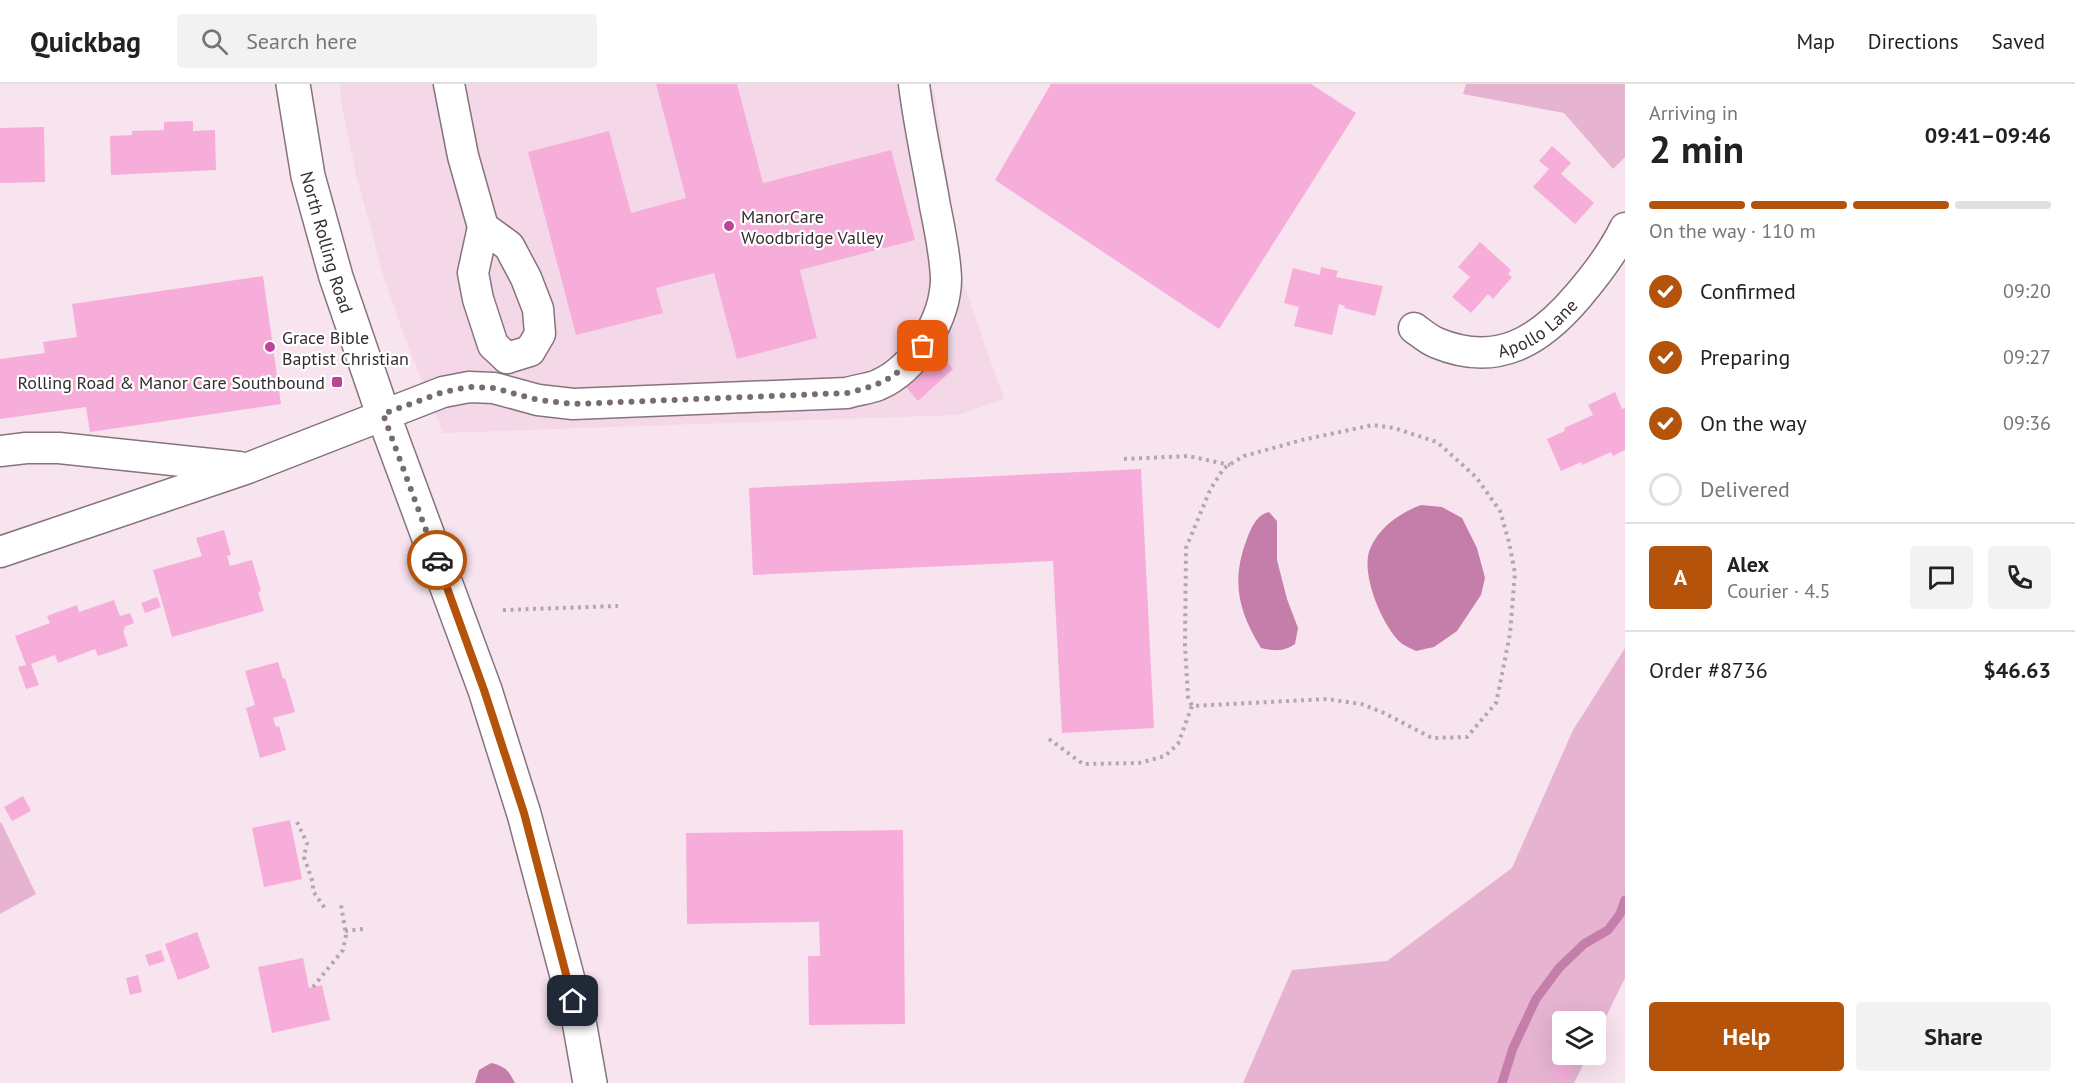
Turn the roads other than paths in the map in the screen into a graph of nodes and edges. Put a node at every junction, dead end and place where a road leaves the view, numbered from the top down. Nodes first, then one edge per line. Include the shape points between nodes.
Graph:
1 (293, 84) edge
2 (449, 84) edge
3 (914, 84) edge
4 (483, 227) junction
5 (1625, 228) edge
6 (1414, 328) dead end
7 (507, 358) junction
8 (494, 388) junction
9 (383, 414) junction
10 (0, 451) edge
11 (248, 468) junction
12 (0, 552) edge
13 (590, 1083) edge

1 - 9 main road, North Rolling Road via 308,176 336,277
2 - 4 street via 463,156
3 - 8 street via 946,280 939,315 923,346 903,370 877,386 847,393 573,404 538,400
4 - 7 street via 473,273 493,345
4 - 7 street via 509,246 537,309 540,334 530,351
5 - 6 street, Apollo Lane via 1596,276 1562,315 1541,334 1516,347 1464,351 1436,343
7 - 8 street
8 - 9 street via 443,392
9 - 11 street
9 - 13 main road, North Rolling Road via 484,690 524,813 579,1021
10 - 11 street via 59,448
11 - 12 street

